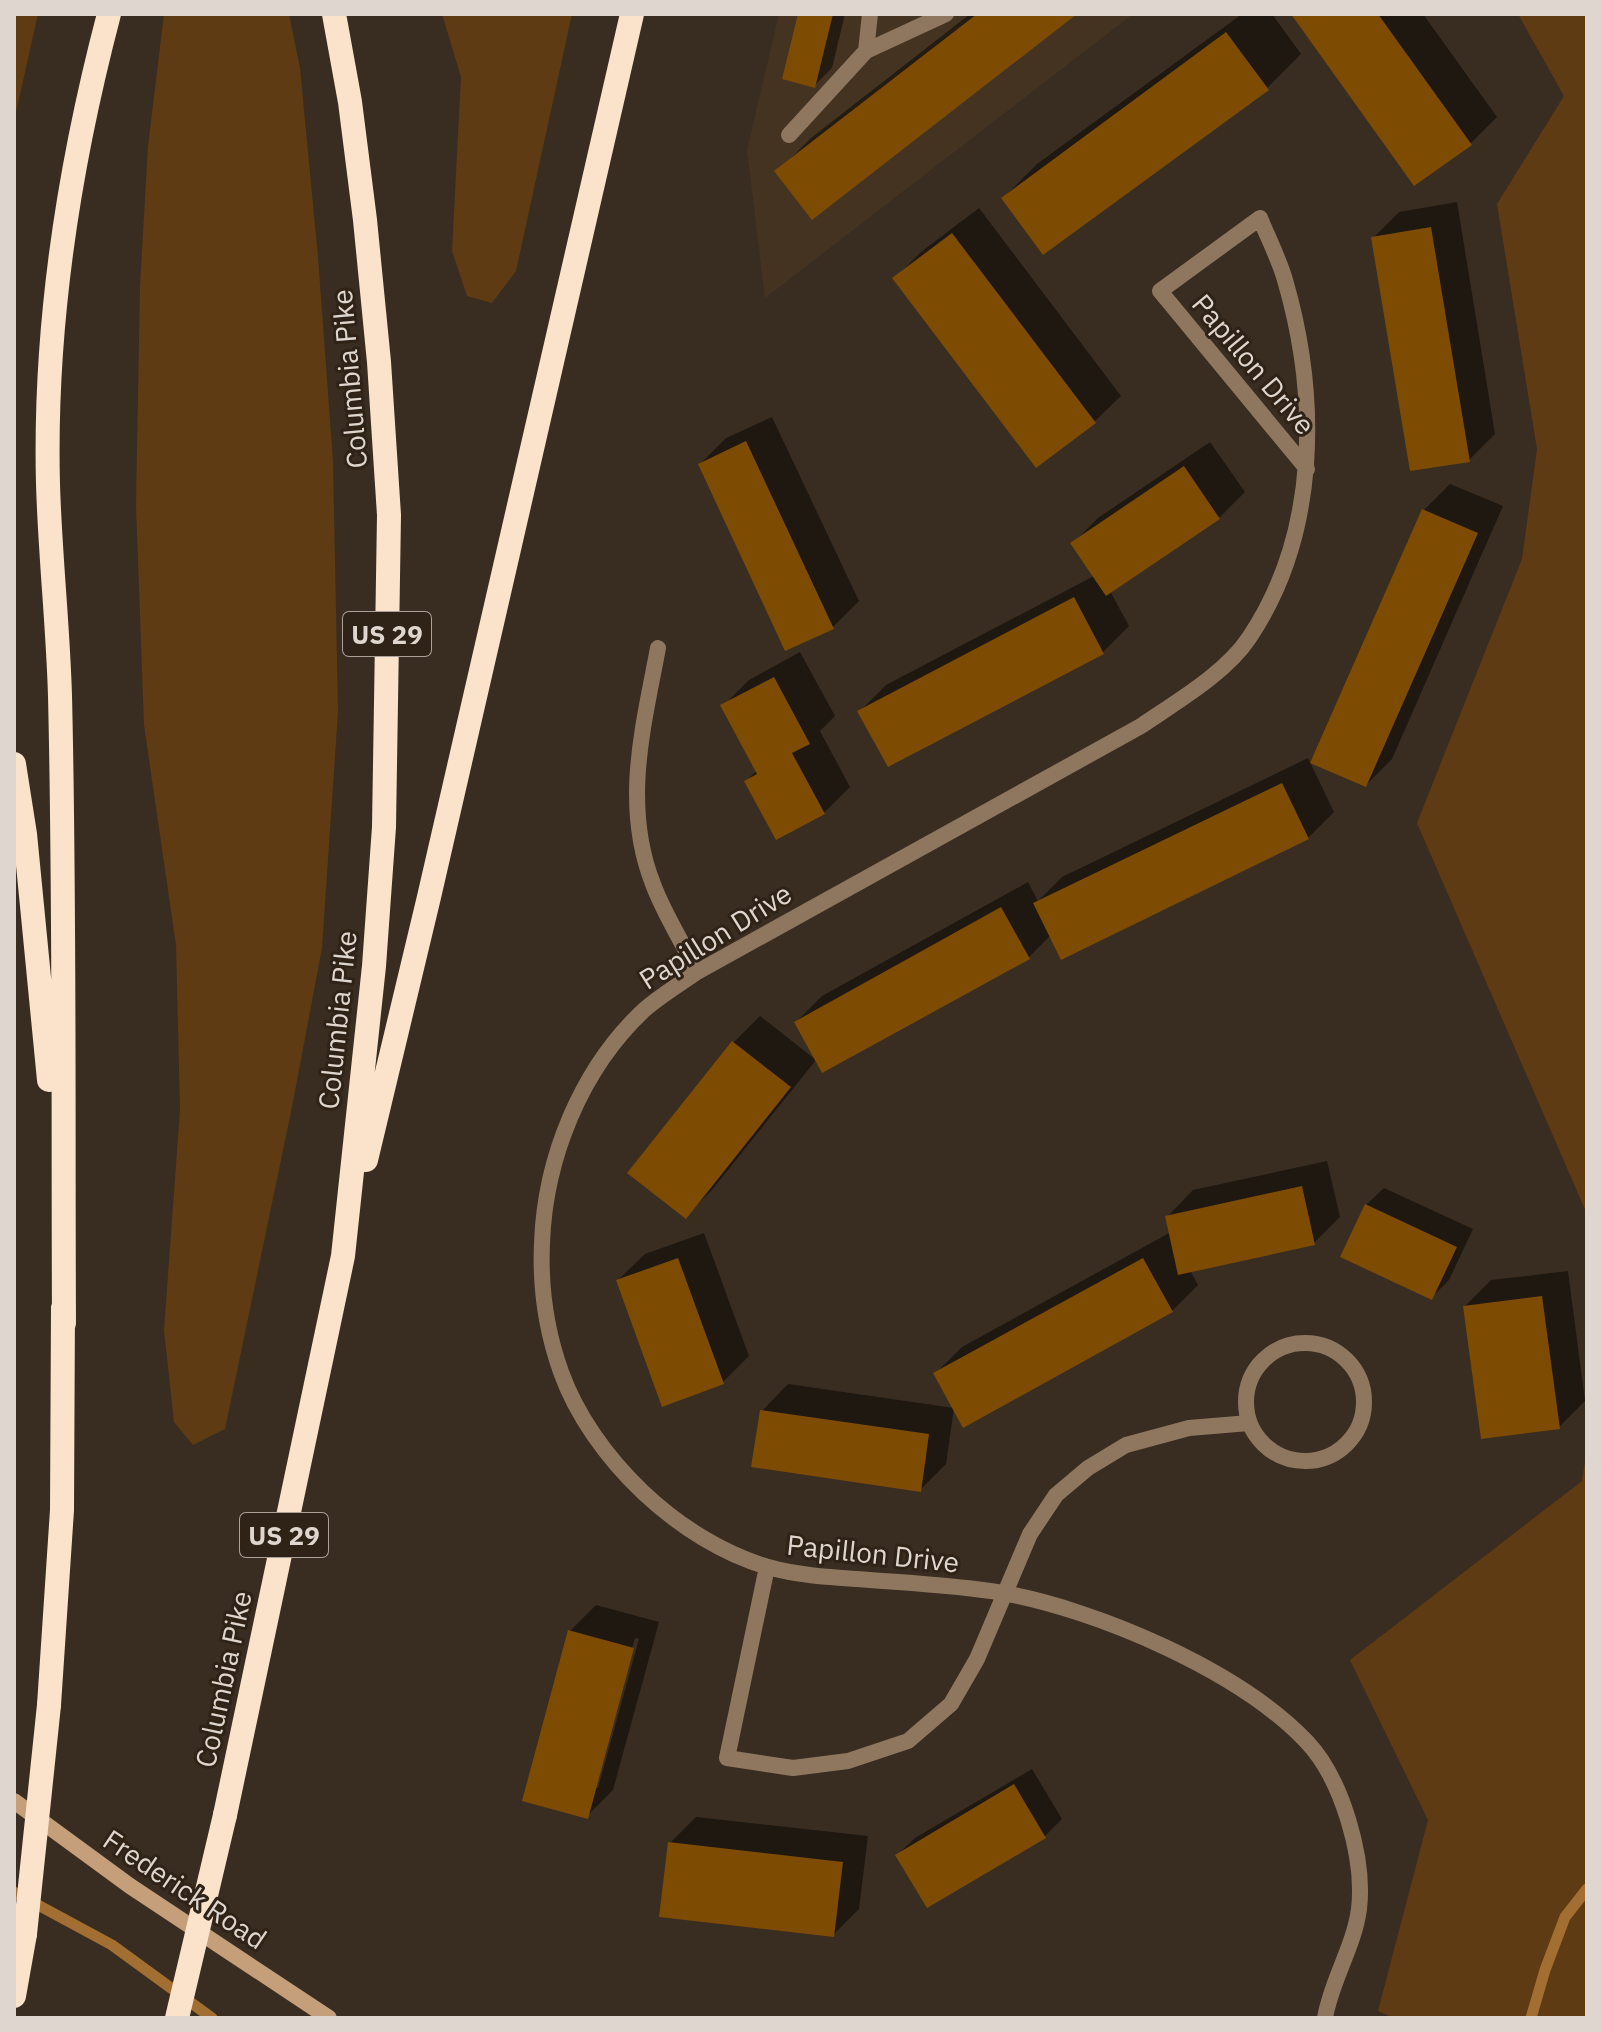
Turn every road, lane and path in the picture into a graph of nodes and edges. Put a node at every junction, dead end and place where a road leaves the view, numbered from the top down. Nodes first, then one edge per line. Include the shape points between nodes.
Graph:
1 (109, 14) edge
2 (334, 14) edge
3 (632, 14) edge
4 (870, 14) edge
5 (946, 14) edge
6 (866, 51) junction
7 (789, 135) dead end
8 (1307, 469) junction
9 (658, 648) dead end
10 (14, 764) edge
11 (697, 972) junction
12 (343, 1256) junction
13 (64, 1323) junction
14 (1249, 1423) junction
15 (767, 1567) junction
16 (1004, 1593) junction
17 (14, 1801) edge
18 (14, 1996) edge
19 (177, 2018) edge
20 (329, 2018) edge
21 (1325, 2018) edge

1 - 13 highway via 93,74 52,335 48,483 60,694
2 - 12 highway, Columbia Pike / US 29 via 365,220 389,515 384,827
3 - 12 highway
4 - 6 street
5 - 6 street
6 - 7 street
8 - 8 street, Papillon Drive via 1307,398 1297,327 1285,277 1260,218 1160,291
8 - 11 street, Papillon Drive via 1295,535 1274,592 1248,640 1206,682 1141,726
9 - 11 street via 636,761 637,822 652,883
10 - 13 highway via 49,1077
11 - 15 street, Papillon Drive via 645,1009 604,1056 575,1105 553,1170 543,1223 541,1279 561,1373 585,1421 617,1466 660,1508 709,1542
12 - 19 highway, Columbia Pike / US 29, bridge
13 - 18 highway, bridge via 62,1510 49,1705
14 - 14 street via 1274,1453 1292,1459 1312,1461 1339,1450 1358,1429 1364,1410 1357,1372 1327,1346 1289,1344 1271,1353 1248,1384
14 - 16 street via 1189,1428 1126,1445 1088,1468 1047,1508
15 - 16 street, Papillon Drive
15 - 16 street via 727,1758 793,1768 848,1761 908,1741 951,1704 977,1659
16 - 21 street, Papillon Drive via 1085,1615 1195,1662 1248,1693 1309,1743 1332,1777 1348,1815 1357,1862 1359,1909
17 - 20 main road, Frederick Road via 130,1886

